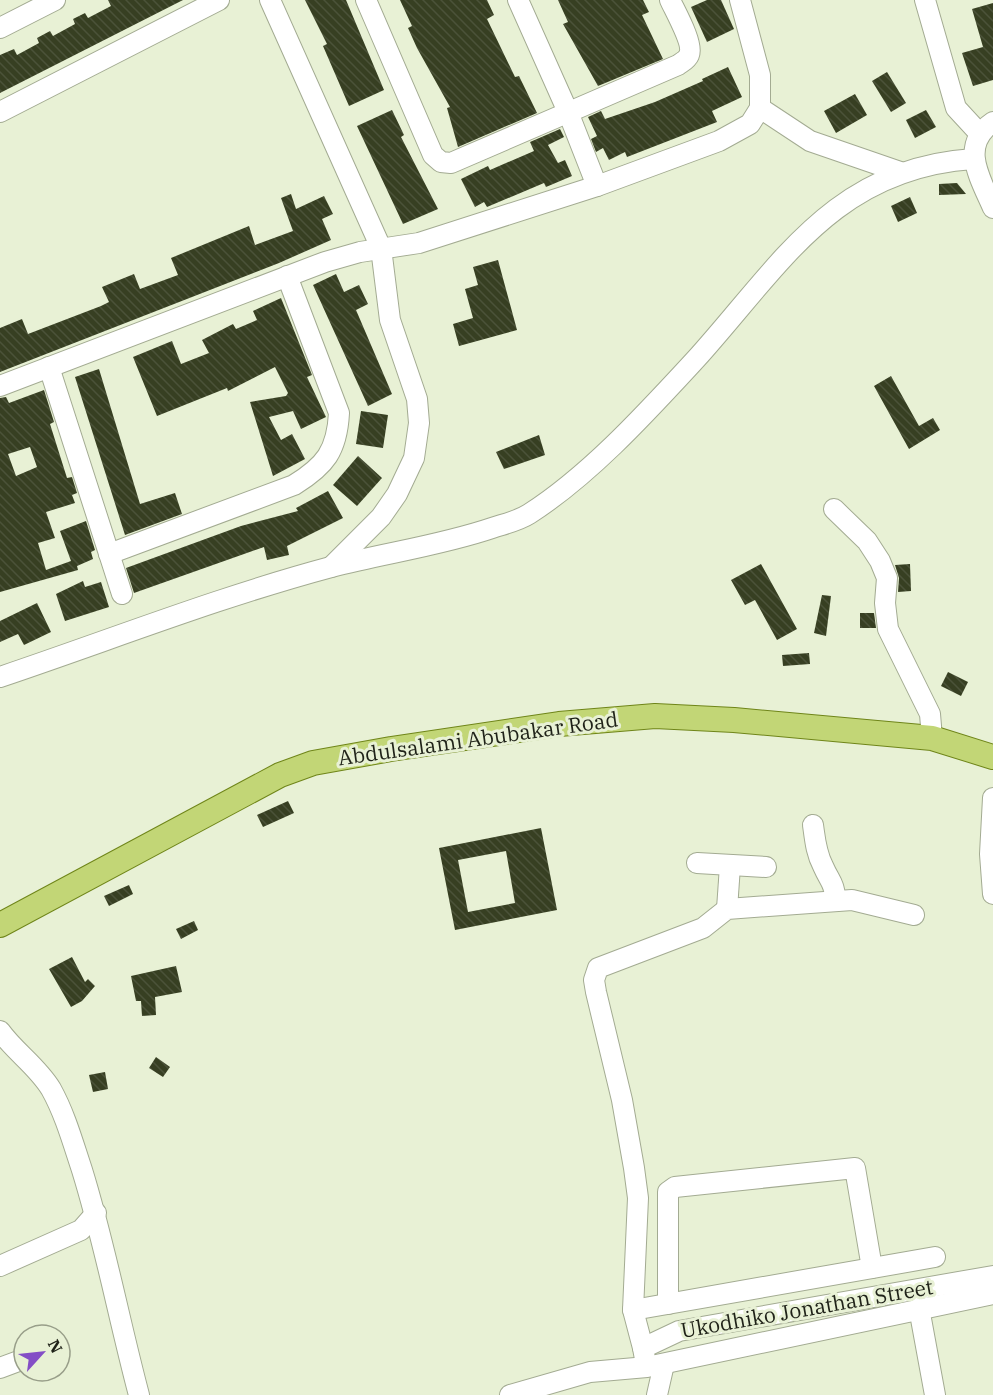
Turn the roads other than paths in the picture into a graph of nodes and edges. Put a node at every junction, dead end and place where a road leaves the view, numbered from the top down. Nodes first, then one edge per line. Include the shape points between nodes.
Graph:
1 (55, 0) edge
2 (219, 0) edge
3 (270, 0) edge
4 (366, 0) edge
5 (518, 0) edge
6 (670, 0) edge
7 (740, 0) edge
8 (925, 0) edge
9 (0, 28) edge
10 (760, 108) junction
11 (0, 112) edge
12 (568, 112) junction
13 (986, 128) edge
14 (973, 159) junction
15 (900, 172) junction
16 (597, 186) junction
17 (993, 208) edge
18 (381, 248) junction
19 (287, 276) junction
20 (50, 367) junction
21 (0, 386) edge
22 (834, 509) dead end
23 (109, 554) junction
24 (331, 567) junction
25 (122, 594) dead end
26 (0, 677) edge
27 (932, 738) junction
28 (993, 757) edge
29 (993, 798) edge
30 (813, 825) dead end
31 (698, 863) dead end
32 (730, 866) junction
33 (766, 867) dead end
34 (993, 894) edge
35 (836, 901) junction
36 (727, 909) junction
37 (914, 915) dead end
38 (0, 925) edge
39 (0, 1031) edge
40 (96, 1213) junction
41 (935, 1257) dead end
42 (0, 1266) edge
43 (872, 1268) junction
44 (993, 1276) edge
45 (993, 1294) edge
46 (668, 1304) junction
47 (919, 1308) junction
48 (633, 1310) junction
49 (643, 1348) junction
50 (655, 1365) junction
51 (139, 1395) edge
52 (510, 1395) edge
53 (657, 1395) edge
54 (935, 1395) edge

1 - 9 street
2 - 11 street
3 - 18 street
4 - 12 street via 433,155 441,162 459,160
5 - 12 street
6 - 12 street via 689,42 691,52 687,58
7 - 10 street via 760,75
8 - 13 street via 956,108
10 - 15 street via 810,141
10 - 16 street via 750,124 719,141
12 - 16 street
13 - 14 street via 973,144
14 - 15 street
14 - 17 street
15 - 24 street via 840,204 798,240 696,358 576,481 526,516 461,539
16 - 18 street via 420,243
18 - 19 street
18 - 24 street via 390,320 417,399 419,423 414,458 381,517
19 - 20 street
19 - 23 street via 339,413 338,435 329,455 317,472 294,485
20 - 21 street
20 - 23 street
22 - 27 street via 867,541 880,561 887,578 888,628 930,714
23 - 25 street
24 - 26 street
27 - 28 main road, Abdulsalami Abubakar Road
27 - 38 main road, Abdulsalami Abubakar Road via 655,716 609,718 313,763 280,775
29 - 34 street
30 - 35 street via 823,867 834,882
31 - 32 street
32 - 33 street
32 - 36 street
35 - 36 street
35 - 37 street via 866,902
36 - 48 street via 703,928 604,964 595,973 638,1198
39 - 40 street via 50,1089 68,1128
40 - 42 street via 81,1230
40 - 51 street
41 - 43 street
43 - 46 street
43 - 46 street via 855,1168 675,1187 668,1192
44 - 49 street, Ukodhiko Jonathan Street via 679,1331
45 - 47 street
46 - 48 street
47 - 50 street
47 - 54 street
48 - 49 street
49 - 50 street
50 - 52 street via 590,1372
50 - 53 street

